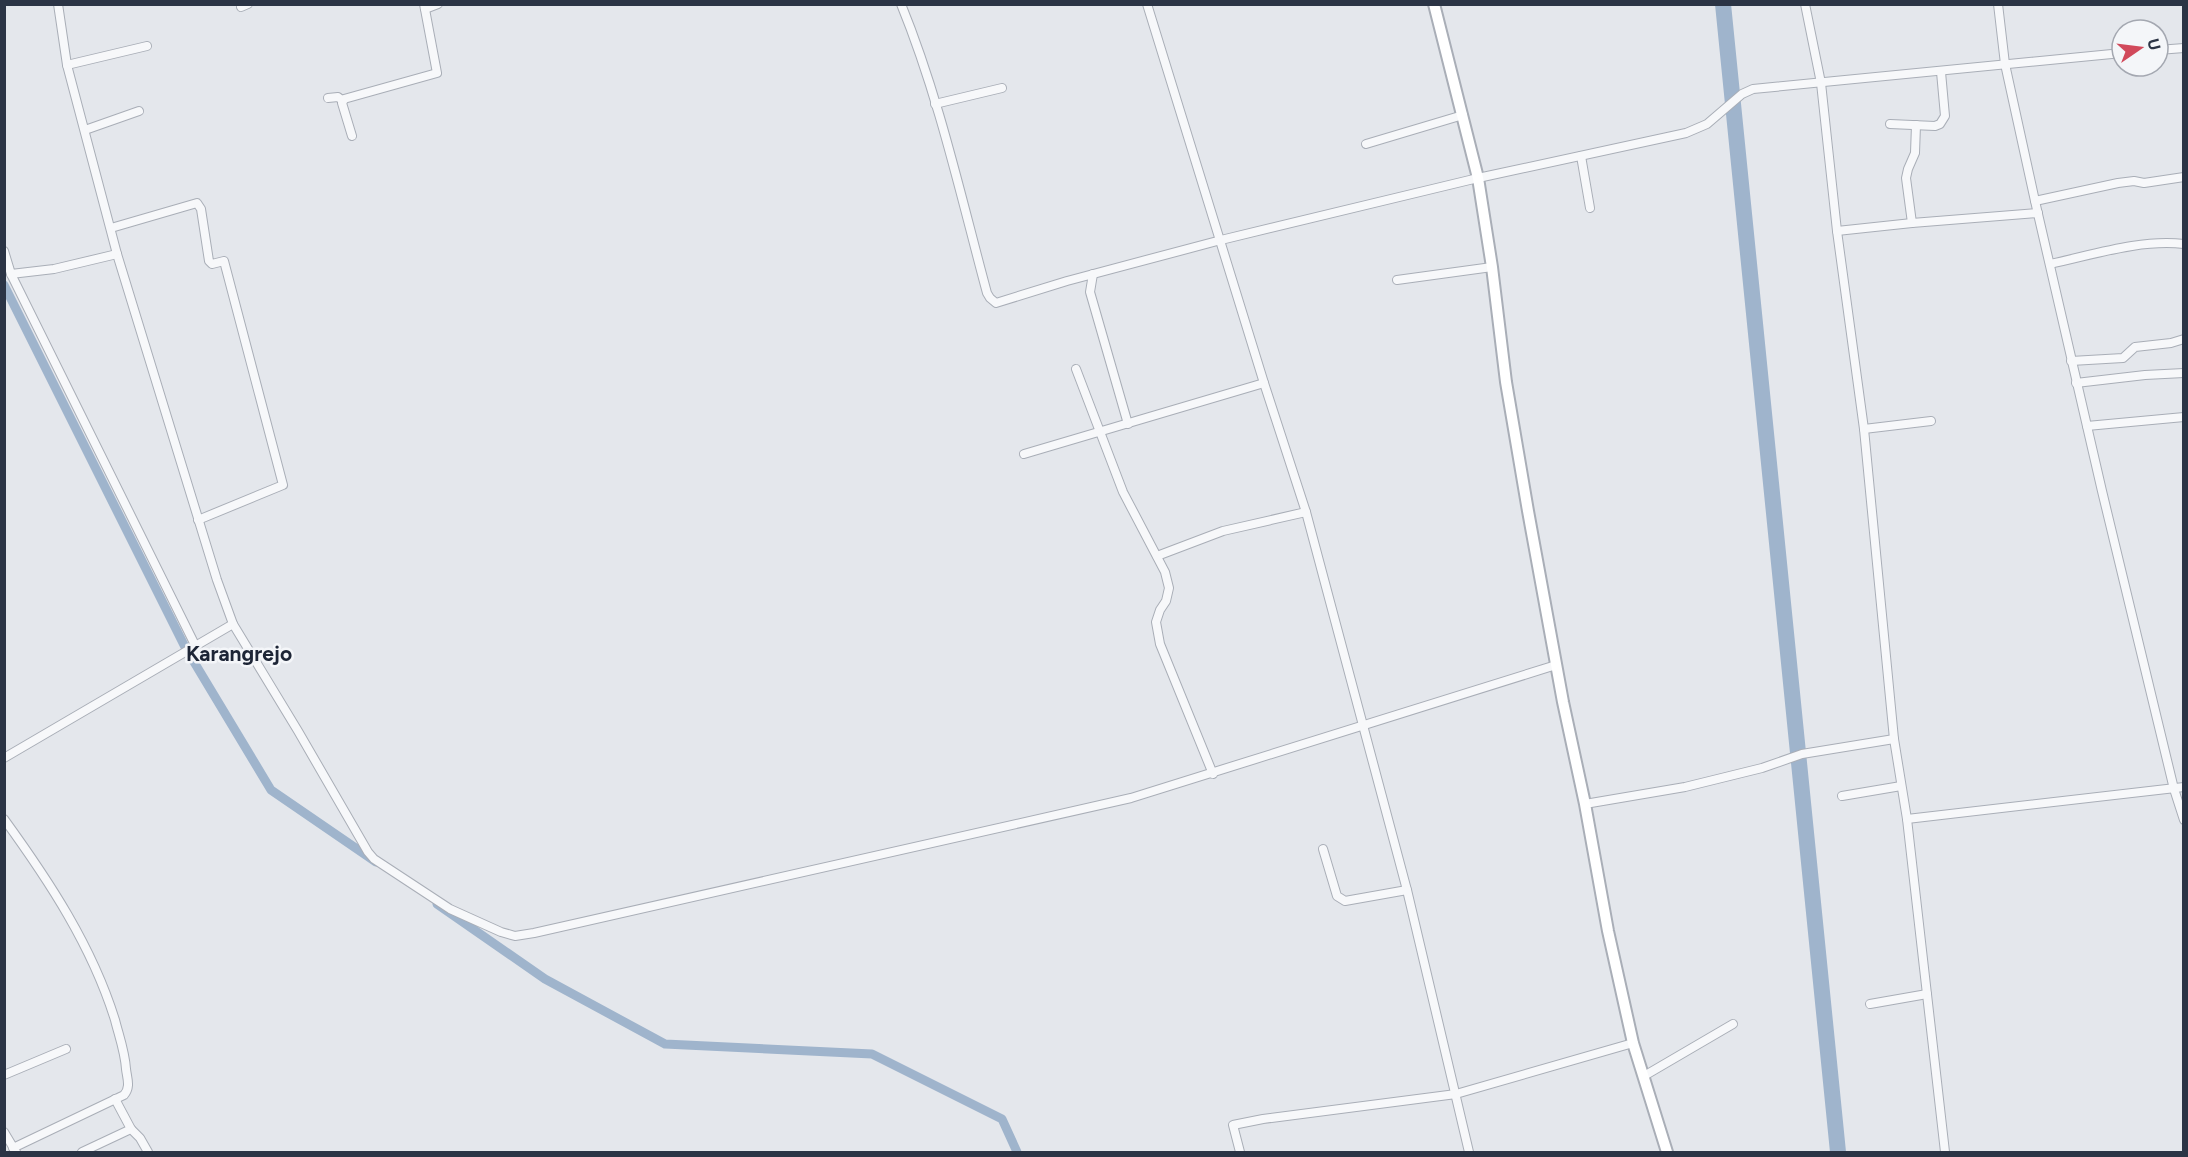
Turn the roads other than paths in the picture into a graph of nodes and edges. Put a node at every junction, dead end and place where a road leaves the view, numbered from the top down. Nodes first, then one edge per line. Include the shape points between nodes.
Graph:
1 (58, 4) edge
2 (438, 4) edge
3 (901, 4) edge
4 (1147, 4) edge
5 (1434, 4) edge
6 (1805, 4) edge
7 (1998, 4) edge
8 (424, 7) edge
9 (147, 46) dead end
10 (2110, 54) edge
11 (2005, 64) junction
12 (67, 65) junction
13 (1941, 72) junction
14 (1821, 83) junction
15 (1002, 88) dead end
16 (328, 98) dead end
17 (343, 101) junction
18 (935, 104) junction
19 (140, 111) dead end
20 (1463, 115) junction
21 (1890, 124) dead end
22 (1916, 125) junction
23 (85, 130) junction
24 (352, 136) dead end
25 (1366, 144) dead end
26 (1581, 156) junction
27 (1478, 177) junction
28 (2183, 180) edge
29 (2035, 201) junction
30 (1590, 208) dead end
31 (2038, 213) junction
32 (1912, 223) junction
33 (111, 228) junction
34 (1837, 231) junction
35 (1221, 240) junction
36 (2184, 244) edge
37 (4, 252) edge
38 (117, 254) junction
39 (2050, 264) junction
40 (1492, 267) junction
41 (11, 274) junction
42 (1093, 274) junction
43 (1397, 280) dead end
44 (2184, 339) edge
45 (2071, 361) junction
46 (1076, 369) dead end
47 (2184, 373) edge
48 (1264, 383) junction
49 (2076, 383) junction
50 (2184, 417) edge
51 (1931, 421) dead end
52 (1128, 424) junction
53 (2087, 426) junction
54 (1864, 429) junction
55 (1101, 432) junction
56 (1024, 454) dead end
57 (1306, 512) junction
58 (198, 520) junction
59 (1157, 556) junction
60 (234, 624) junction
61 (194, 646) junction
62 (1556, 666) junction
63 (1364, 727) junction
64 (1894, 739) junction
65 (4, 758) edge
66 (1213, 774) junction
67 (1901, 786) junction
68 (2184, 788) edge
69 (2174, 789) junction
70 (1842, 796) dead end
71 (1585, 804) junction
72 (4, 819) edge
73 (1906, 819) junction
74 (2184, 820) edge
75 (1323, 849) dead end
76 (1407, 890) junction
77 (1927, 994) junction
78 (1870, 1004) dead end
79 (1733, 1024) dead end
80 (1633, 1043) junction
81 (66, 1049) dead end
82 (4, 1075) edge
83 (1644, 1076) junction
84 (1456, 1094) junction
85 (115, 1099) junction
86 (131, 1129) junction
87 (5, 1135) edge
88 (15, 1150) edge
89 (82, 1152) edge
90 (148, 1152) edge
91 (1240, 1152) edge
92 (1469, 1152) edge
93 (1667, 1152) edge
94 (1945, 1152) edge

1 - 12 street
2 - 8 street
3 - 18 street
4 - 35 street
5 - 20 street
6 - 14 street
7 - 11 street
8 - 17 street via 437,73
9 - 12 street
10 - 11 street
11 - 13 street
11 - 29 street
12 - 23 street
13 - 14 street
13 - 22 street via 1944,121 1935,126
14 - 26 street via 1753,89 1707,124 1686,134
14 - 34 street
15 - 18 street
16 - 17 street
17 - 24 street
18 - 42 street via 993,302 1005,302
19 - 23 street
20 - 25 street
20 - 27 street
21 - 22 street
22 - 32 street via 1915,153 1906,178
23 - 33 street
26 - 27 street
26 - 30 street
27 - 35 street
27 - 40 street
28 - 29 street via 2128,181
29 - 31 street
31 - 32 street
31 - 39 street
32 - 34 street
33 - 38 street
33 - 58 street via 197,203 209,261 224,261 283,485
34 - 54 street
35 - 42 street
35 - 48 street
36 - 39 street via 2134,245
37 - 41 street
38 - 41 street via 54,269
38 - 58 street
39 - 45 street
40 - 43 street
40 - 62 street via 1506,382
41 - 61 street
42 - 52 street via 1090,292
44 - 45 street via 2135,347 2127,356 2113,360
45 - 49 street
46 - 55 street
47 - 49 street
48 - 52 street
48 - 57 street
49 - 53 street
50 - 53 street
51 - 54 street
52 - 55 street
53 - 69 street
54 - 64 street
55 - 56 street
55 - 59 street via 1123,492
57 - 59 street via 1223,531
57 - 63 street
58 - 60 street
59 - 66 street via 1169,588 1155,622 1160,644
60 - 61 street
60 - 66 street via 374,859 450,909 514,936 1041,820
61 - 65 street
62 - 63 street
62 - 71 street
63 - 66 street
63 - 76 street
64 - 67 street
64 - 71 street via 1802,754 1685,787
67 - 70 street
67 - 73 street
68 - 69 street
69 - 73 street
69 - 74 street
71 - 80 street
72 - 85 street via 77,931 107,995 125,1055 129,1087
73 - 77 street
75 - 76 street via 1337,896 1345,901
76 - 84 street
77 - 78 street
77 - 94 street
79 - 83 street
80 - 83 street
80 - 84 street
81 - 82 street
83 - 93 street
84 - 91 street via 1233,1125
84 - 92 street
85 - 86 street
85 - 88 street
86 - 89 street
86 - 90 street
87 - 88 street

